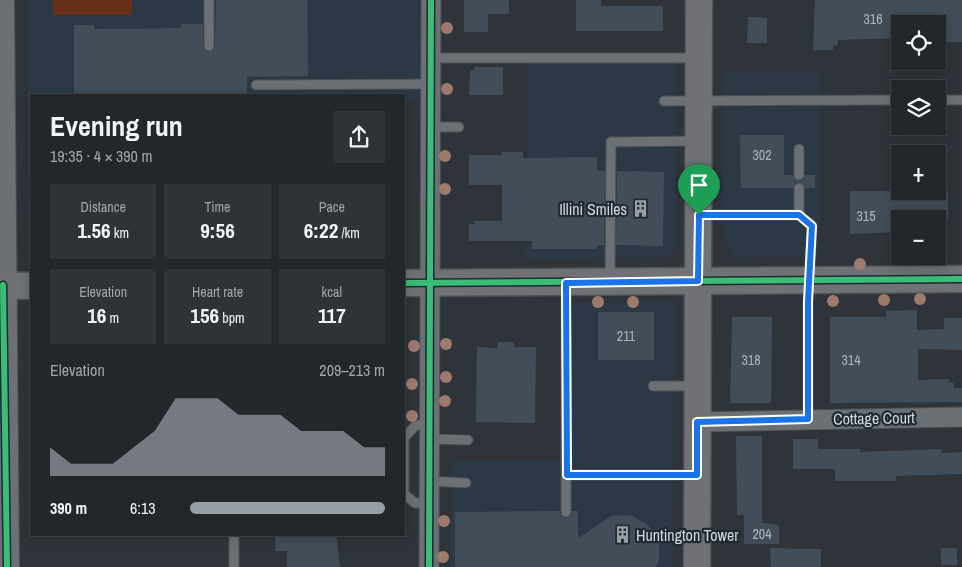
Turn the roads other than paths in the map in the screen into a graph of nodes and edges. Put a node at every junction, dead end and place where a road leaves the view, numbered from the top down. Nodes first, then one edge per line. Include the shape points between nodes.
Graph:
1 (2, 0) edge
2 (209, 0) edge
3 (431, 0) edge
4 (699, 0) edge
5 (210, 46) dead end
6 (431, 58) junction
7 (699, 58) junction
8 (430, 84) junction
9 (256, 85) dead end
10 (699, 100) junction
11 (891, 100) edge
12 (946, 100) edge
13 (962, 100) edge
14 (664, 101) dead end
15 (430, 127) junction
16 (458, 127) dead end
17 (699, 141) junction
18 (799, 150) dead end
19 (799, 175) dead end
20 (799, 188) dead end
21 (699, 215) junction
22 (799, 215) junction
23 (962, 279) edge
24 (811, 280) junction
25 (698, 281) junction
26 (610, 282) junction
27 (566, 283) junction
28 (405, 284) edge
29 (430, 284) junction
30 (2, 285) edge
31 (30, 286) edge
32 (653, 386) dead end
33 (697, 386) junction
34 (962, 417) edge
35 (808, 419) junction
36 (697, 422) junction
37 (429, 430) junction
38 (405, 437) edge
39 (468, 440) dead end
40 (567, 475) junction
41 (697, 475) junction
42 (429, 482) junction
43 (466, 483) dead end
44 (405, 495) edge
45 (429, 503) junction
46 (566, 512) dead end
47 (234, 536) edge
48 (7, 567) edge
49 (234, 567) edge
50 (429, 567) edge
51 (697, 567) edge

1 - 30 street
2 - 5 lane
3 - 6 street
4 - 7 main road
6 - 7 lane
6 - 8 street
7 - 10 main road
8 - 9 lane
8 - 15 street
10 - 11 lane
10 - 14 lane
10 - 17 main road
12 - 13 lane
15 - 16 lane
15 - 29 street
17 - 21 main road
17 - 26 lane via 611,142
18 - 19 lane
20 - 22 lane
21 - 22 lane
21 - 25 main road
22 - 24 lane via 812,226
23 - 24 main road
24 - 25 main road
24 - 35 lane via 808,302
25 - 26 main road
25 - 33 main road
26 - 27 main road
27 - 29 main road
27 - 40 lane
28 - 29 main road
29 - 37 street
30 - 31 main road
30 - 48 street
32 - 33 lane
33 - 36 main road
34 - 35 street, Cottage Court
35 - 36 street, Cottage Court
36 - 41 main road
37 - 38 lane via 415,426
37 - 39 lane
37 - 42 street
40 - 41 lane
40 - 46 lane
41 - 51 main road
42 - 43 lane
42 - 45 street
44 - 45 lane via 415,503
45 - 50 street
47 - 49 lane

